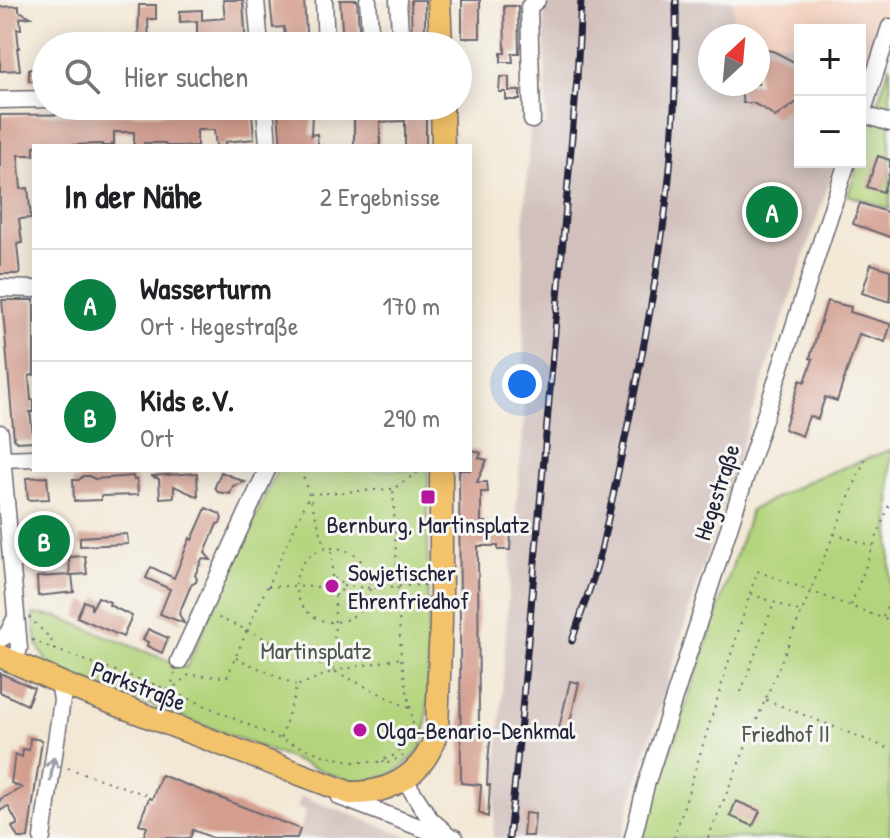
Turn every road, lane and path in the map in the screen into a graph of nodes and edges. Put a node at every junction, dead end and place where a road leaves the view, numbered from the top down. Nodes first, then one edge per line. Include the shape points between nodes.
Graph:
1 (256, 0) edge
2 (324, 0) edge
3 (368, 0) edge
4 (398, 0) edge
5 (439, 0) edge
6 (537, 0) edge
7 (890, 27) edge
8 (259, 32) edge
9 (325, 32) edge
10 (370, 32) edge
11 (400, 32) edge
12 (440, 32) edge
13 (32, 99) edge
14 (0, 100) edge
15 (866, 101) edge
16 (866, 118) edge
17 (266, 120) edge
18 (442, 120) edge
19 (532, 120) dead end
20 (890, 123) edge
21 (268, 144) edge
22 (443, 144) edge
23 (845, 168) edge
24 (0, 288) edge
25 (32, 289) edge
26 (0, 433) edge
27 (32, 458) edge
28 (1, 459) edge
29 (865, 459) dead end
30 (266, 472) edge
31 (302, 472) edge
32 (418, 472) edge
33 (441, 472) edge
34 (393, 489) junction
35 (310, 494) junction
36 (890, 502) edge
37 (884, 519) junction
38 (890, 521) edge
39 (833, 534) junction
40 (873, 546) junction
41 (332, 548) junction
42 (326, 549) junction
43 (332, 578) junction
44 (426, 585) dead end
45 (268, 586) junction
46 (296, 586) junction
47 (342, 586) junction
48 (398, 586) junction
49 (324, 587) junction
50 (370, 588) junction
51 (810, 591) junction
52 (750, 594) junction
53 (335, 596) junction
54 (890, 600) edge
55 (774, 603) junction
56 (851, 606) junction
57 (202, 610) junction
58 (801, 612) junction
59 (16, 614) junction
60 (883, 618) junction
61 (890, 621) edge
62 (335, 622) junction
63 (247, 630) junction
64 (18, 634) junction
65 (0, 639) edge
66 (56, 650) junction
67 (235, 658) junction
68 (401, 658) junction
69 (7, 660) edge
70 (177, 668) joint
71 (334, 671) junction
72 (297, 686) junction
73 (170, 690) junction
74 (67, 691) junction
75 (741, 692) dead end
76 (765, 699) junction
77 (410, 708) junction
78 (280, 739) junction
79 (409, 739) junction
80 (416, 745) dead end
81 (890, 749) edge
82 (406, 754) dead end
83 (261, 760) junction
84 (383, 760) junction
85 (53, 763) junction
86 (405, 780) junction
87 (150, 796) dead end
88 (431, 835) edge
89 (453, 837) edge
90 (42, 838) edge
91 (633, 838) edge
92 (674, 838) edge
93 (708, 838) edge

1 - 8 street
2 - 9 street
3 - 10 street
4 - 11 street
5 - 12 main road
6 - 19 street via 529,7
7 - 15 street
13 - 14 street
16 - 20 street
17 - 21 street
18 - 22 main road
23 - 91 street, Hegestraße
24 - 25 street
26 - 28 street
27 - 28 street
28 - 59 street
29 - 39 path
30 - 57 street
31 - 35 path
32 - 34 path
33 - 86 main road via 438,724 429,752
34 - 35 path
34 - 48 path
35 - 42 path
35 - 45 path
36 - 37 path
37 - 38 path
37 - 40 path
39 - 40 path
39 - 51 path
40 - 56 path
41 - 42 path
41 - 43 path
41 - 50 path via 349,552 363,564
42 - 46 path via 304,561
43 - 47 path
43 - 49 path
44 - 48 path
45 - 46 path
45 - 63 path
46 - 49 path
46 - 62 path via 306,610
47 - 50 path
47 - 53 path
48 - 50 path
48 - 68 path
49 - 53 path
50 - 62 path via 359,611
51 - 52 path via 757,571
51 - 56 path
51 - 58 path
52 - 55 path
52 - 92 path
53 - 62 path
54 - 60 path
55 - 58 path
55 - 75 path
56 - 60 path
57 - 63 path
57 - 70 street
58 - 76 path
59 - 64 street
59 - 65 street
59 - 66 path via 34,620
60 - 61 path
62 - 71 path
63 - 67 path
63 - 71 path
64 - 66 path
64 - 69 street via 19,648
66 - 73 path
67 - 72 path
67 - 73 path via 227,677 189,675
68 - 71 path
68 - 77 path
69 - 74 main road, Parkstraße
70 - 73 path
71 - 72 path
71 - 77 path
72 - 78 path
73 - 78 path
74 - 83 main road, Parkstraße
74 - 85 street
76 - 81 path
76 - 93 path
77 - 79 path
78 - 84 path via 354,762
79 - 80 path
79 - 84 path
82 - 84 path via 384,765
83 - 86 main road, Parkstraße via 350,793 382,790
83 - 88 street, Parkstraße via 261,767
85 - 87 path
90 -> 85 street
86 - 89 street, Parkstraße via 430,819
88 - 89 street, Parkstraße

